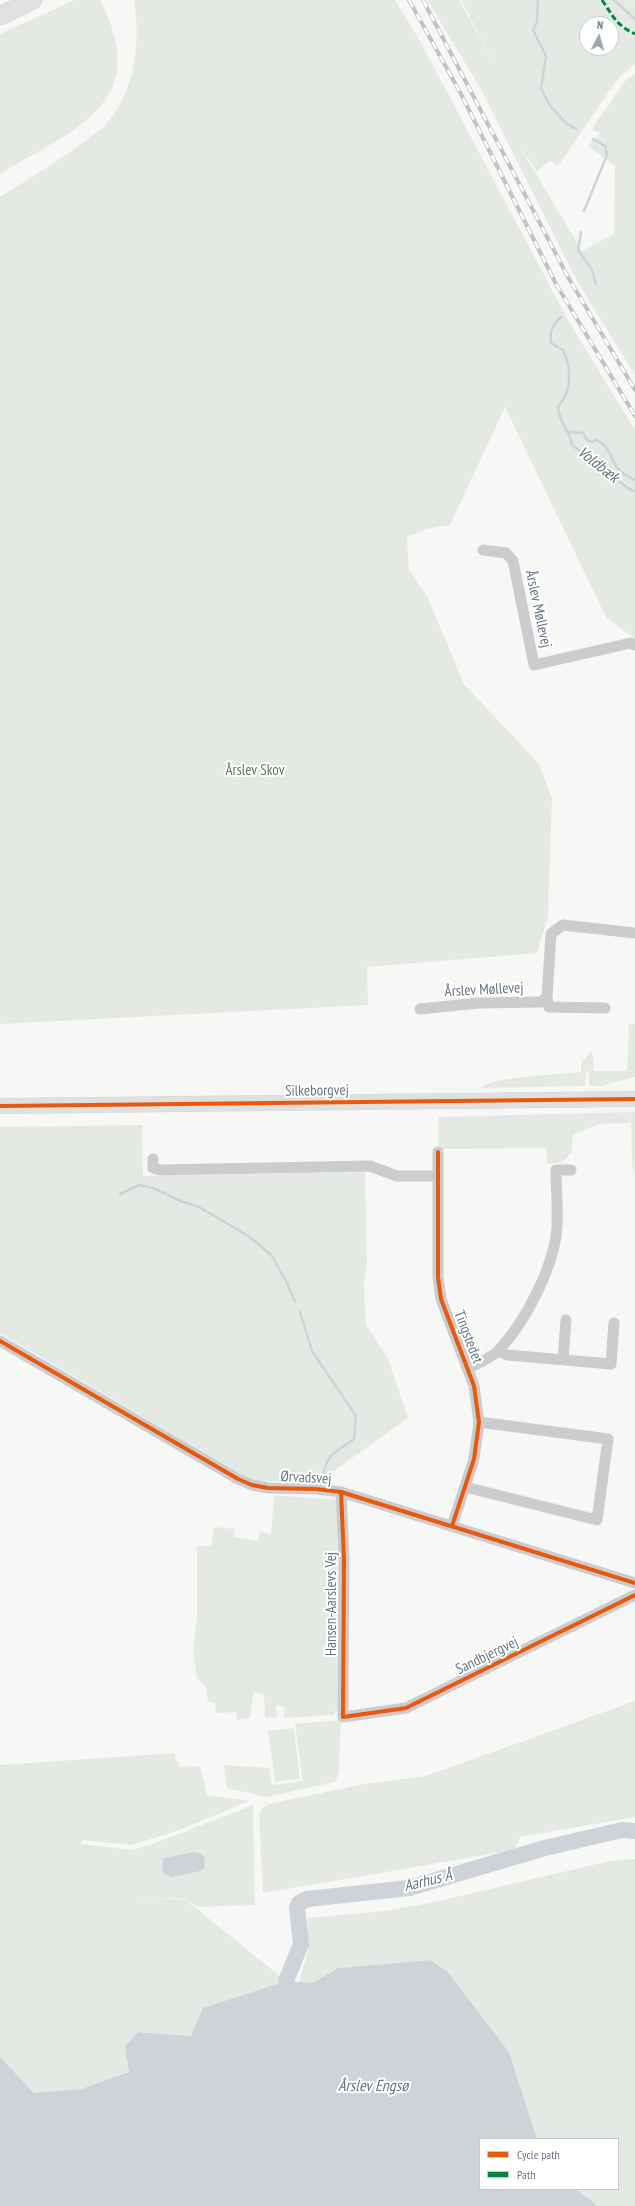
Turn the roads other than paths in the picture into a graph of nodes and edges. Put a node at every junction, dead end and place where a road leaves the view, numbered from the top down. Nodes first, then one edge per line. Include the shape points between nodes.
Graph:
1 (33, 0) edge
2 (1, 16) edge
3 (483, 550) dead end
4 (635, 645) edge
5 (635, 933) edge
6 (547, 997) junction
7 (604, 1008) dead end
8 (420, 1009) dead end
9 (635, 1098) edge
10 (0, 1106) edge
11 (438, 1152) dead end
12 (153, 1159) dead end
13 (571, 1170) dead end
14 (438, 1176) junction
15 (566, 1320) dead end
16 (614, 1324) dead end
17 (0, 1341) edge
18 (498, 1351) junction
19 (563, 1360) junction
20 (468, 1369) junction
21 (479, 1422) junction
22 (465, 1487) junction
23 (341, 1492) junction
24 (452, 1526) junction
25 (635, 1584) edge
26 (635, 1595) edge
27 (343, 1717) joint

1 - 2 highway
3 - 4 street, Årslev Møllevej via 506,553 513,561 534,665 631,643
5 - 6 street via 563,925 555,929 551,934
6 - 7 street via 549,1007
6 - 8 street, Årslev Møllevej via 541,1002 479,1003
9 - 10 main road, Silkeborgvej
11 - 14 street, Tingstedet
12 - 14 street via 153,1168 160,1170 370,1166 397,1176
13 - 18 street, Tingstedet via 556,1170 557,1227 551,1258 520,1322
14 - 20 street, Tingstedet via 438,1277 441,1299
15 - 19 street
16 - 19 street, Tingstedet via 611,1364
17 - 23 street, Ørvadsvej via 238,1480 268,1488
18 - 19 street, Tingstedet via 507,1355
18 - 20 street, Tingstedet
20 - 21 street, Tingstedet via 478,1403
21 - 22 street, Tingstedet via 474,1459
21 - 22 street via 608,1439 597,1520
22 - 24 street, Tingstedet
23 - 24 street, Ørvadsvej
23 - 27 street, Hansen-Aarslevs Vej via 344,1559
24 - 25 street, Ørvadsvej
26 - 27 street, Sandbjergvej via 406,1708

